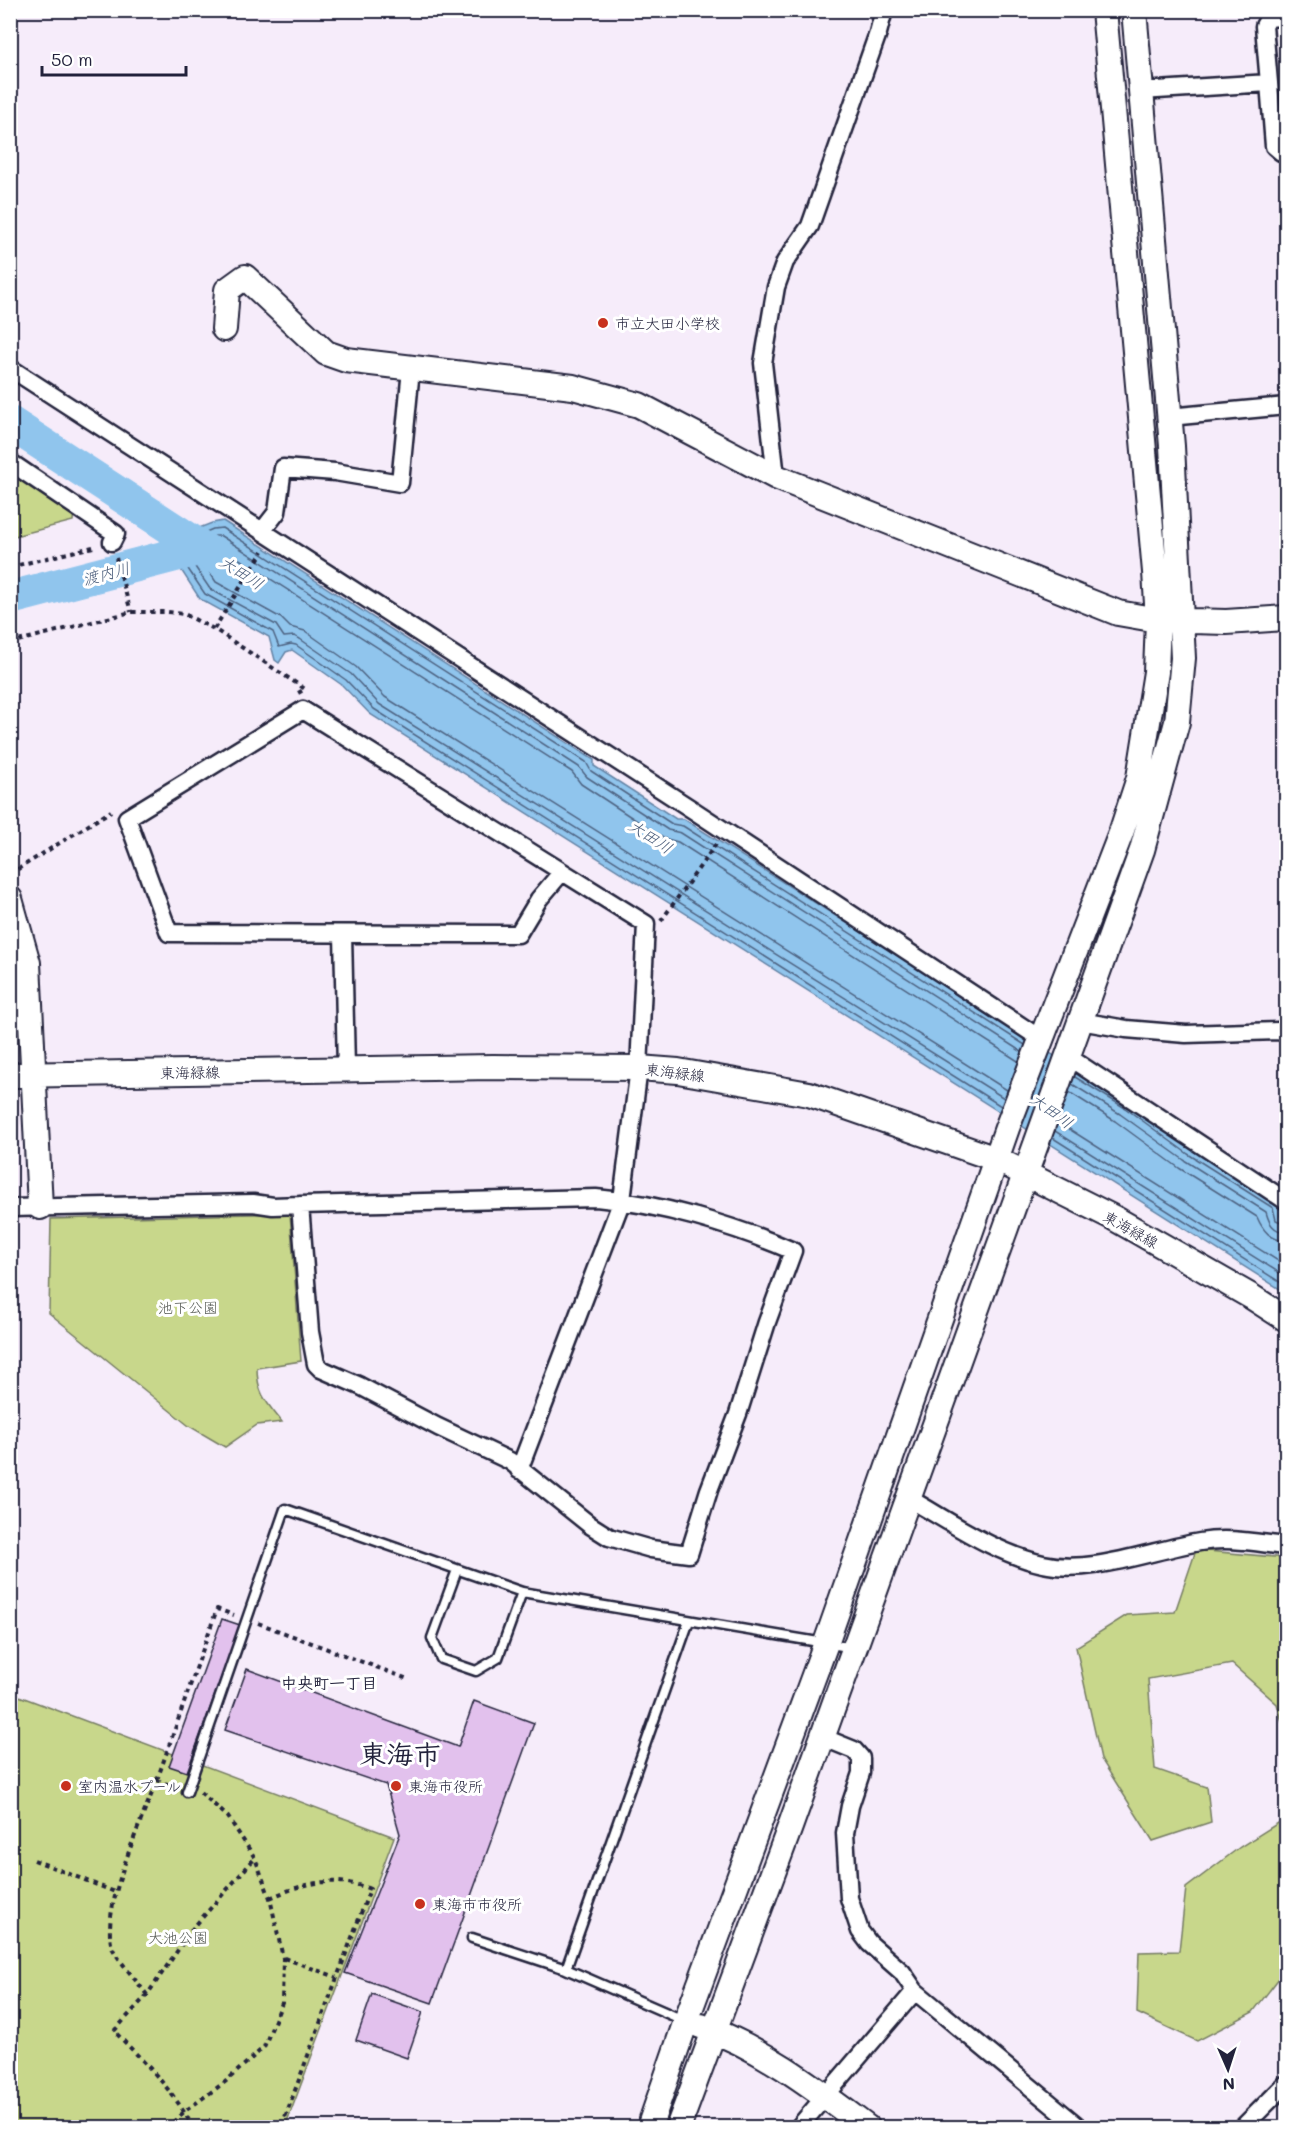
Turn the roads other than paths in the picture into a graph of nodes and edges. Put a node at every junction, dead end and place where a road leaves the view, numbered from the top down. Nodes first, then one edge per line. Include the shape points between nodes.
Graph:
1 (884, 10) edge
2 (1104, 10) edge
3 (1134, 10) edge
4 (1287, 18) edge
5 (1269, 82) junction
6 (1141, 92) junction
7 (1287, 152) edge
8 (224, 329) dead end
9 (10, 368) edge
10 (411, 369) junction
11 (1287, 406) edge
12 (1169, 417) junction
13 (10, 462) edge
14 (776, 477) junction
15 (265, 537) junction
16 (112, 544) road end
17 (1287, 618) edge
18 (1169, 621) junction
19 (561, 873) junction
20 (10, 899) edge
21 (343, 934) junction
22 (17, 943) edge
23 (1080, 1021) junction
24 (1287, 1032) edge
25 (1040, 1043) junction
26 (1066, 1059) junction
27 (639, 1068) junction
28 (346, 1069) junction
29 (22, 1075) edge
30 (996, 1159) junction
31 (1025, 1174) junction
32 (622, 1200) junction
33 (1287, 1201) edge
34 (300, 1205) junction
35 (10, 1208) edge
36 (40, 1208) junction
37 (1287, 1319) edge
38 (519, 1470) junction
39 (908, 1498) junction
40 (1287, 1546) edge
41 (457, 1570) junction
42 (522, 1592) junction
43 (689, 1621) junction
44 (826, 1643) junction
45 (854, 1648) junction
46 (822, 1737) junction
47 (189, 1787) road end
48 (472, 1938) dead end
49 (566, 1969) junction
50 (915, 1991) junction
51 (686, 2021) junction
52 (714, 2031) junction
53 (1287, 2084) edge
54 (824, 2095) junction
55 (649, 2127) edge
56 (678, 2127) edge
57 (798, 2127) edge
58 (868, 2127) edge
59 (1080, 2127) edge
60 (1242, 2127) edge

1 - 14 street via 810,226 785,262 776,287 763,363
2 - 18 street via 1155,572
3 - 6 street
4 - 5 street via 1269,17 1264,26
5 - 6 street
5 - 7 street via 1274,146
6 - 12 street
8 - 10 street via 228,290 245,277 326,353 346,360
9 - 15 street
10 - 14 street via 573,387 639,405
10 - 15 street via 400,483 283,468 277,512
11 - 12 street
12 - 18 street
13 - 16 street via 116,534
14 - 18 street via 1118,613
15 - 25 street
17 - 18 street
18 - 23 street via 1183,658 1177,722 1142,850
18 - 25 street via 1156,672 1139,778
19 - 21 street via 539,899 518,934
19 - 21 street via 303,710 127,818 169,933
19 - 27 street via 646,924
20 - 22 street
21 - 28 street
22 - 29 street via 28,963
23 - 24 street via 1186,1034
23 - 26 street
25 - 30 street
26 - 31 street
26 - 33 street
27 - 28 street, 東海緑線
27 - 30 street, 東海緑線 via 809,1094
27 - 32 street
28 - 29 street, 東海緑線
29 - 36 street
30 - 31 street, 東海緑線
30 - 44 street
31 - 37 street, 東海緑線 via 1114,1218
31 - 39 street
32 - 34 street
32 - 38 street
32 - 38 street via 709,1221 793,1251 689,1554 651,1549 609,1537
34 - 36 street
34 - 38 street via 316,1364 510,1461
35 - 36 street
39 - 40 street via 1001,1550 1044,1564 1087,1567 1232,1539
39 - 45 street
41 - 42 lane
41 - 42 lane via 432,1638 441,1659 476,1671 498,1658
41 - 47 lane via 285,1509
42 - 43 lane
43 - 44 lane
43 - 49 lane
44 - 45 lane
44 - 51 street
45 - 46 street
46 - 50 street via 854,1750 861,1758 861,1773 845,1833 849,1898 860,1930 869,1944 902,1972
46 - 52 street
48 - 49 lane
49 - 51 lane
50 - 54 street
50 - 59 street
51 - 52 street
51 - 55 street
52 - 54 street via 745,2045
52 - 56 street
53 - 60 street
54 - 57 street
54 - 58 street

